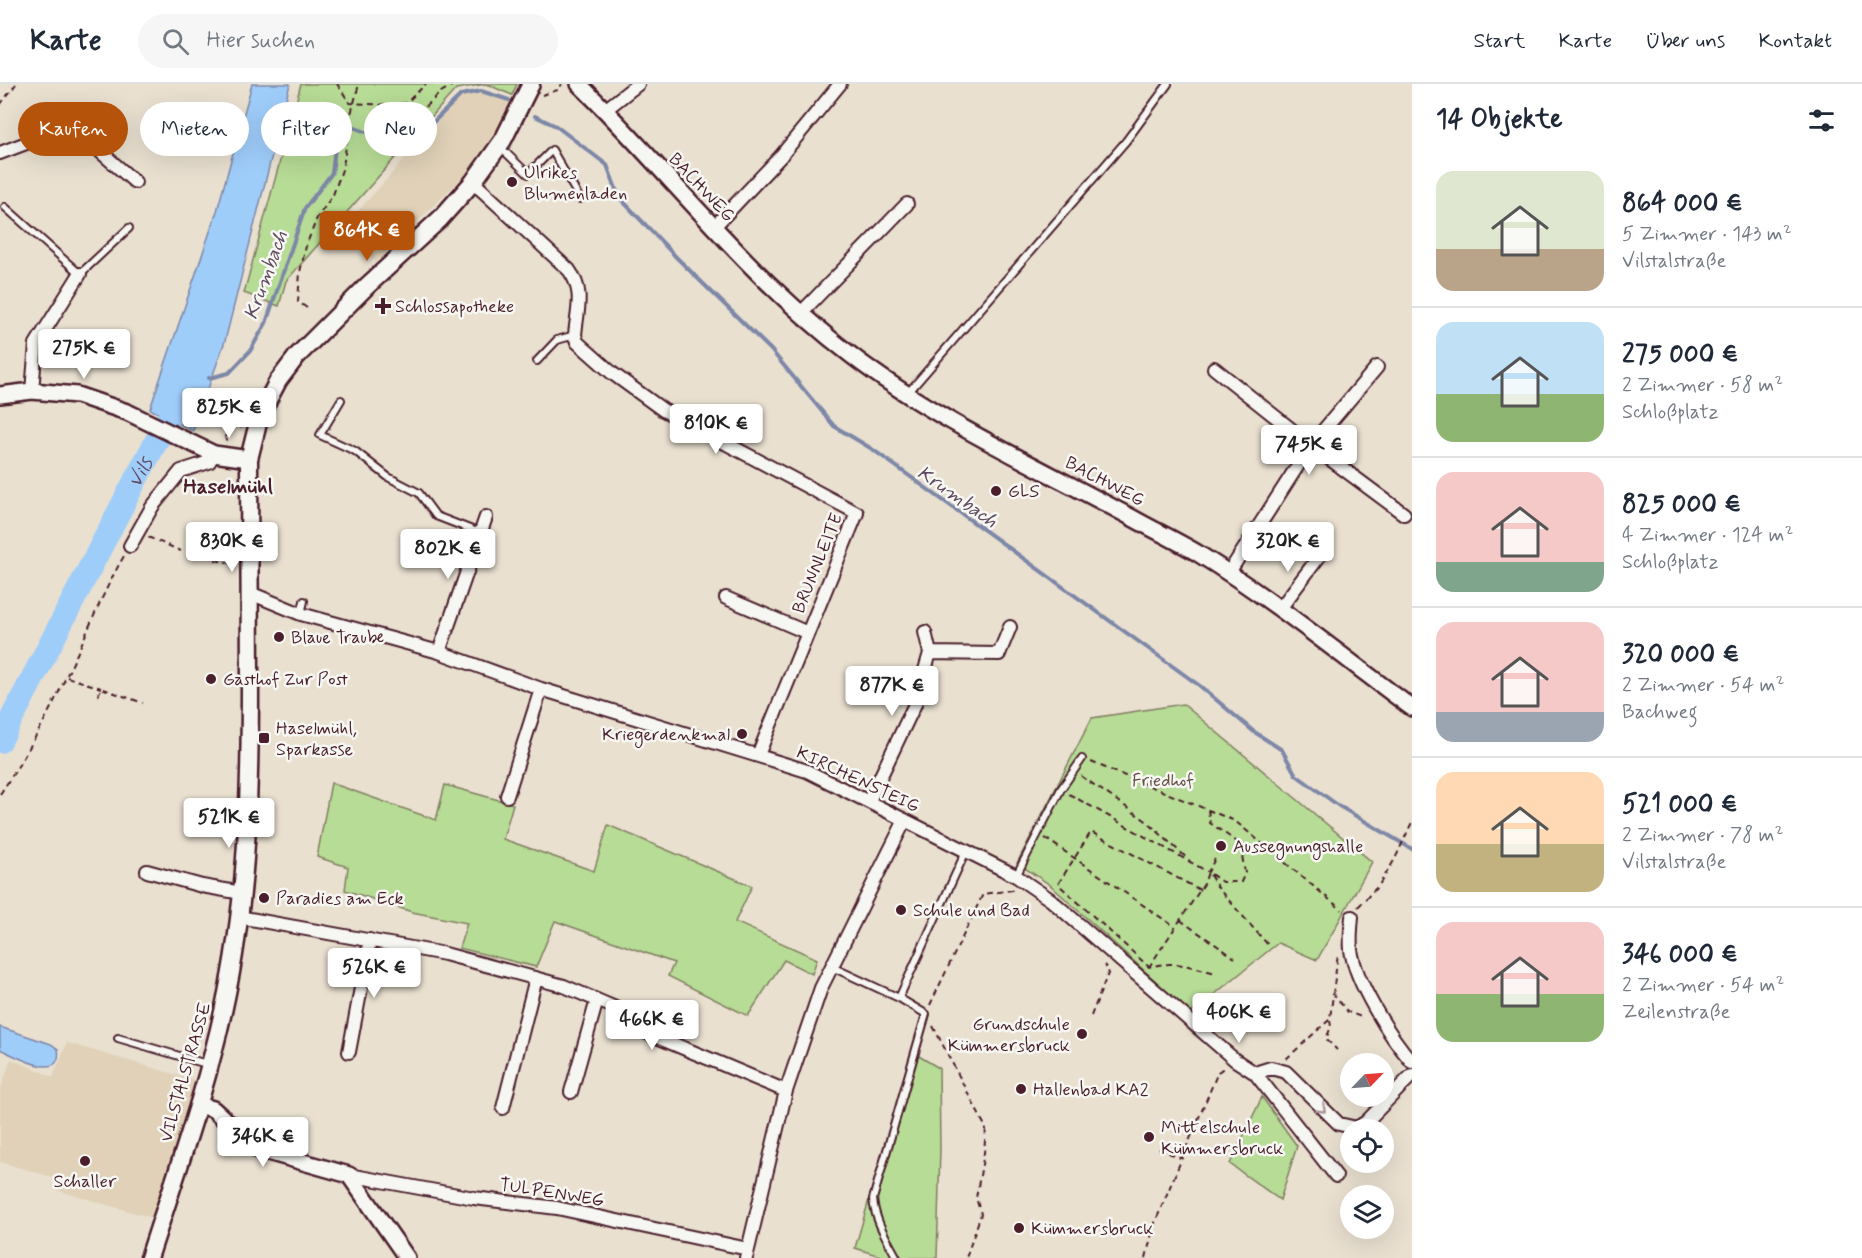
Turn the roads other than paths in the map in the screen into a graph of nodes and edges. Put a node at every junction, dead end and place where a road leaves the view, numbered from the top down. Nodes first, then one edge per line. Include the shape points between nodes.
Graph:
1 (579, 84) edge
2 (638, 84) edge
3 (840, 84) edge
4 (1168, 84) edge
5 (536, 90) edge
6 (605, 110) junction
7 (499, 146) junction
8 (0, 153) edge
9 (135, 182) dead end
10 (473, 183) junction
11 (580, 199) dead end
12 (907, 204) dead end
13 (5, 207) dead end
14 (129, 228) dead end
15 (713, 228) junction
16 (80, 274) junction
17 (800, 314) junction
18 (574, 336) junction
19 (537, 361) dead end
20 (1377, 367) dead end
21 (1214, 368) dead end
22 (32, 391) junction
23 (907, 394) junction
24 (0, 395) edge
25 (341, 400) dead end
26 (1311, 445) junction
27 (213, 452) junction
28 (249, 459) junction
29 (1404, 514) dead end
30 (486, 517) dead end
31 (480, 533) junction
32 (130, 546) road end
33 (1321, 554) dead end
34 (1228, 574) junction
35 (250, 593) junction
36 (726, 598) dead end
37 (304, 601) dead end
38 (1279, 610) junction
39 (301, 614) junction
40 (1010, 627) dead end
41 (925, 632) dead end
42 (808, 633) junction
43 (439, 652) junction
44 (930, 653) junction
45 (541, 689) junction
46 (1412, 708) edge
47 (758, 755) junction
48 (1082, 759) road end
49 (507, 795) dead end
50 (869, 801) junction
51 (905, 820) junction
52 (966, 851) junction
53 (147, 871) dead end
54 (1016, 876) junction
55 (242, 893) junction
56 (1352, 916) road end
57 (239, 917) junction
58 (370, 940) junction
59 (831, 967) junction
60 (536, 978) junction
61 (899, 998) junction
62 (597, 1000) junction
63 (118, 1038) dead end
64 (350, 1052) dead end
65 (1412, 1062) edge
66 (210, 1065) junction
67 (1255, 1073) junction
68 (1412, 1075) edge
69 (786, 1091) junction
70 (571, 1092) dead end
71 (198, 1105) junction
72 (503, 1108) dead end
73 (349, 1175) junction
74 (1336, 1176) dead end
75 (747, 1254) edge
76 (149, 1258) edge
77 (407, 1258) edge
78 (897, 1258) edge

1 - 6 street, BACHWEG
2 - 6 street
3 - 15 street via 780,157
4 - 23 lane via 1126,141
5 - 7 main road, VILSTALSTRASSE
6 - 15 street, BACHWEG
7 - 10 main road, VILSTALSTRASSE
7 - 11 lane via 528,174 552,150
8 - 9 street via 70,126
10 - 18 street via 570,270 580,290
10 - 28 main road, VILSTALSTRASSE via 297,356 260,415
12 - 17 street
13 - 16 lane
14 - 16 lane
15 - 17 street, BACHWEG
16 - 22 street via 36,344
17 - 23 street, BACHWEG
18 - 19 lane via 557,340
18 - 42 street, BRUNNLEITE via 612,373 663,410 856,513
20 - 26 street
21 - 26 street
22 - 24 street
22 - 27 street via 77,395 128,412
23 - 34 street, BACHWEG
25 - 31 lane via 320,435 355,451 388,477 419,493 436,516
26 - 29 street
26 - 34 street
27 - 28 street
27 - 32 street via 209,462 181,471 152,507
28 - 35 main road, VILSTALSTRASSE
30 - 31 street
31 - 43 street
33 - 38 street
34 - 38 street, BACHWEG
35 - 39 street, KIRCHENSTEIG
35 - 55 main road, VILSTALSTRASSE via 250,770
36 - 42 street
37 - 39 lane
38 - 46 street, BACHWEG
39 - 43 street, KIRCHENSTEIG
40 - 44 street via 999,654
41 - 44 street
42 - 47 street, BRUNNLEITE
43 - 45 street, KIRCHENSTEIG
44 - 50 street via 915,704
45 - 47 street, KIRCHENSTEIG
45 - 49 street
47 - 50 street, KIRCHENSTEIG via 807,771
48 - 54 lane via 1061,789
50 - 51 street, KIRCHENSTEIG
51 - 52 street, KIRCHENSTEIG
51 - 59 street
52 - 54 street, KIRCHENSTEIG
52 - 61 lane
53 - 55 street
54 - 67 street, KIRCHENSTEIG via 1051,900 1235,1060
55 - 57 main road, VILSTALSTRASSE
56 - 65 street via 1351,950 1359,977 1385,1025
57 - 58 street
57 - 66 main road, VILSTALSTRASSE via 228,992
58 - 60 street via 445,954
58 - 64 street
59 - 61 lane
59 - 69 street
60 - 62 street
60 - 72 street
61 - 78 lane via 926,1014 873,1199 879,1225
62 - 69 street via 632,1015 638,1029
62 - 70 street
63 - 66 lane
66 - 71 main road, VILSTALSTRASSE
67 -> 68 street via 1285,1066 1339,1124 1357,1128
67 - 74 street, KIRCHENSTEIG
69 - 75 street
71 - 73 street via 213,1109 257,1149
71 - 76 main road, VILSTALSTRASSE
73 - 75 street, TULPENWEG via 474,1198 557,1208
73 - 77 street

